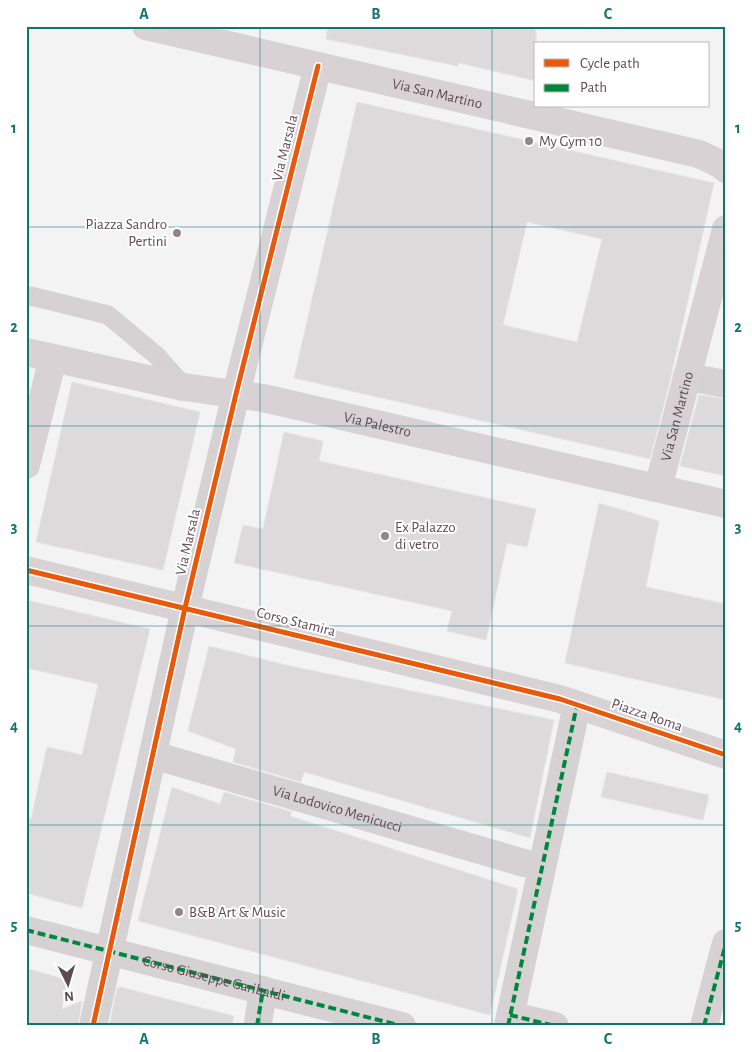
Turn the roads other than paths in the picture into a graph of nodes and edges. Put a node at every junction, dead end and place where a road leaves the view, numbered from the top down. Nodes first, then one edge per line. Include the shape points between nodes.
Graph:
1 (146, 26) edge
2 (318, 66) junction
3 (699, 154) junction
4 (726, 160) edge
5 (726, 169) edge
6 (726, 229) edge
7 (26, 298) edge
8 (26, 352) edge
9 (53, 358) junction
10 (687, 378) junction
11 (726, 384) edge
12 (184, 387) junction
13 (236, 394) junction
14 (26, 464) edge
15 (658, 488) junction
16 (726, 504) edge
17 (26, 570) edge
18 (185, 608) junction
19 (568, 702) junction
20 (153, 755) junction
21 (726, 755) edge
22 (524, 863) dead end
23 (26, 930) edge
24 (726, 943) edge
25 (110, 951) junction
26 (264, 990) junction
27 (509, 1020) edge
28 (258, 1023) dead end
29 (93, 1026) edge
30 (402, 1026) edge
31 (555, 1026) edge
32 (704, 1026) edge

1 - 2 street, Via San Martino
2 - 3 street, Via San Martino
2 - 13 street, Via Marsala
3 - 4 street
3 - 5 street, Via San Martino
6 - 10 street, Via San Martino
7 - 12 lane via 31,296 108,315 157,356
8 - 9 street, Via Palestro
9 - 12 street, Via Palestro
9 - 14 street
10 - 11 street
10 - 15 street, Via San Martino
12 - 13 street, Via Palestro
13 - 15 street, Via Palestro
13 - 18 street, Via Marsala
15 - 16 street, Via Palestro
17 - 18 street, Corso Stamira
18 - 19 street, Corso Stamira
18 - 20 street, Via Marsala
19 - 21 street, Piazza Roma
19 - 27 street
20 - 22 street, Via Lodovico Menicucci
20 - 25 street, Via Marsala
23 - 25 street, Corso Giuseppe Garibaldi
24 - 32 street
25 - 26 street, Corso Giuseppe Garibaldi
25 - 29 street, Via Marsala
26 - 28 street
26 - 30 street, Corso Giuseppe Garibaldi
27 - 31 street

